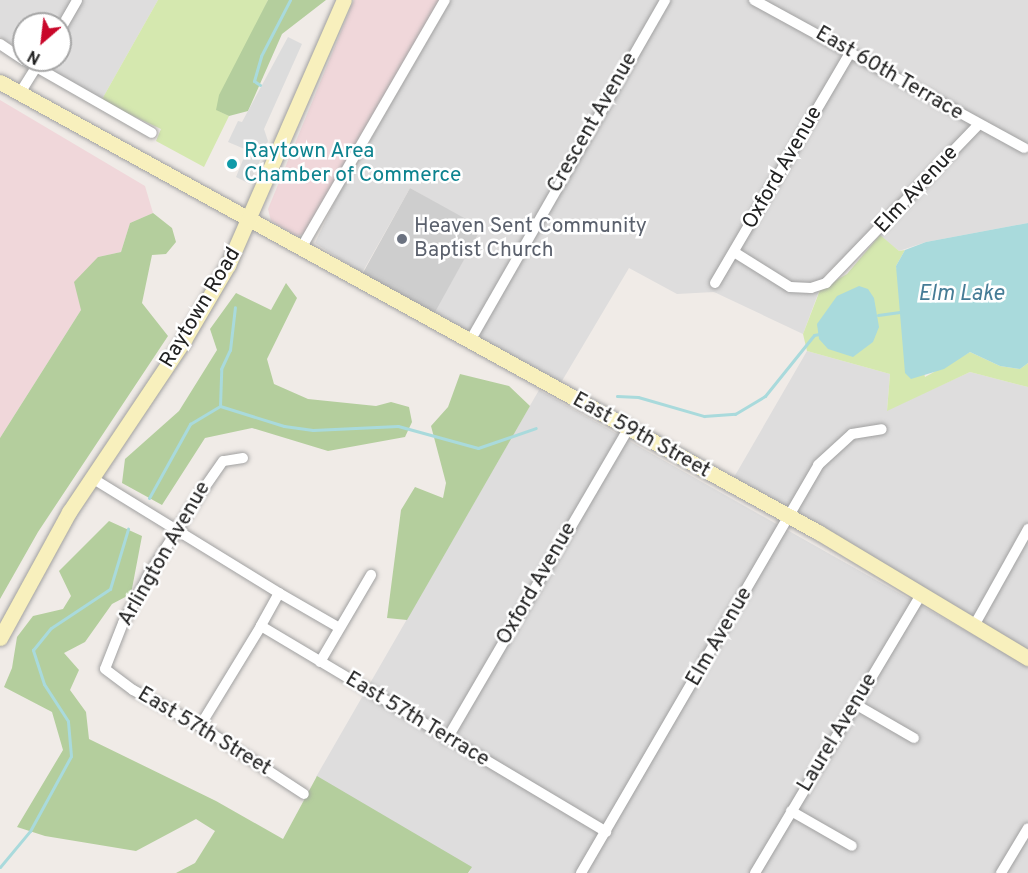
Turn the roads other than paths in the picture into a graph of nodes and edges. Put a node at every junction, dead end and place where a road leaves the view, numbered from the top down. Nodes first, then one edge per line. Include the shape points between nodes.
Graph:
1 (344, 0) edge
2 (445, 0) edge
3 (665, 0) edge
4 (754, 0) edge
5 (850, 53) junction
6 (33, 72) edge
7 (51, 72) edge
8 (0, 82) edge
9 (20, 93) junction
10 (978, 125) junction
11 (152, 133) dead end
12 (1024, 148) dead end
13 (250, 219) junction
14 (303, 245) junction
15 (734, 252) junction
16 (715, 283) dead end
17 (470, 341) junction
18 (628, 429) junction
19 (882, 429) dead end
20 (243, 458) dead end
21 (92, 478) junction
22 (789, 518) junction
23 (1028, 529) edge
24 (178, 531) junction
25 (371, 575) dead end
26 (279, 593) junction
27 (922, 593) junction
28 (975, 624) junction
29 (261, 626) junction
30 (338, 627) junction
31 (0, 638) edge
32 (1028, 658) edge
33 (320, 662) junction
34 (105, 669) joint
35 (855, 704) junction
36 (200, 726) junction
37 (447, 738) junction
38 (914, 738) dead end
39 (304, 794) dead end
40 (791, 811) junction
41 (1028, 828) edge
42 (606, 832) junction
43 (852, 846) dead end
44 (582, 873) edge
45 (755, 873) edge
46 (1001, 873) edge

1 - 13 street, Raytown Road
2 - 14 street
3 - 17 street, Crescent Avenue
4 - 5 street, East 60th Terrace
5 - 10 street, East 60th Terrace
5 - 15 street, Oxford Avenue
6 - 9 street
7 - 11 street
8 - 9 street
9 - 13 street
10 - 12 street, East 60th Terrace
10 - 15 street, Elm Avenue via 826,283 811,288 790,286
13 - 14 street, East 59th Street
13 - 21 street, Raytown Road via 184,340
14 - 17 street, East 59th Street
15 - 16 street, Oxford Avenue
17 - 18 street, East 59th Street
18 - 22 street, East 59th Street
18 - 37 street, Oxford Avenue
19 - 22 street, Elm Avenue via 852,434 831,450
20 - 24 street, Arlington Avenue via 222,461
21 - 24 street
21 - 31 street, Raytown Road
22 - 27 street, East 59th Street
22 - 42 street, Elm Avenue
23 - 28 street
24 - 26 street
24 - 34 street, Arlington Avenue via 123,623
25 - 30 street
26 - 29 street
26 - 30 street
27 - 28 street, East 59th Street
27 - 35 street, Laurel Avenue
28 - 32 street, East 59th Street
29 - 33 street, East 57th Terrace
29 - 36 street
30 - 33 street
33 - 37 street, East 57th Terrace
34 - 36 street, East 57th Street via 133,690
35 - 38 street
35 - 40 street, Laurel Avenue
36 - 39 street, East 57th Street
37 - 42 street, East 57th Terrace
40 - 43 street
40 - 45 street, Laurel Avenue
41 - 46 street
42 - 44 street, Elm Avenue

